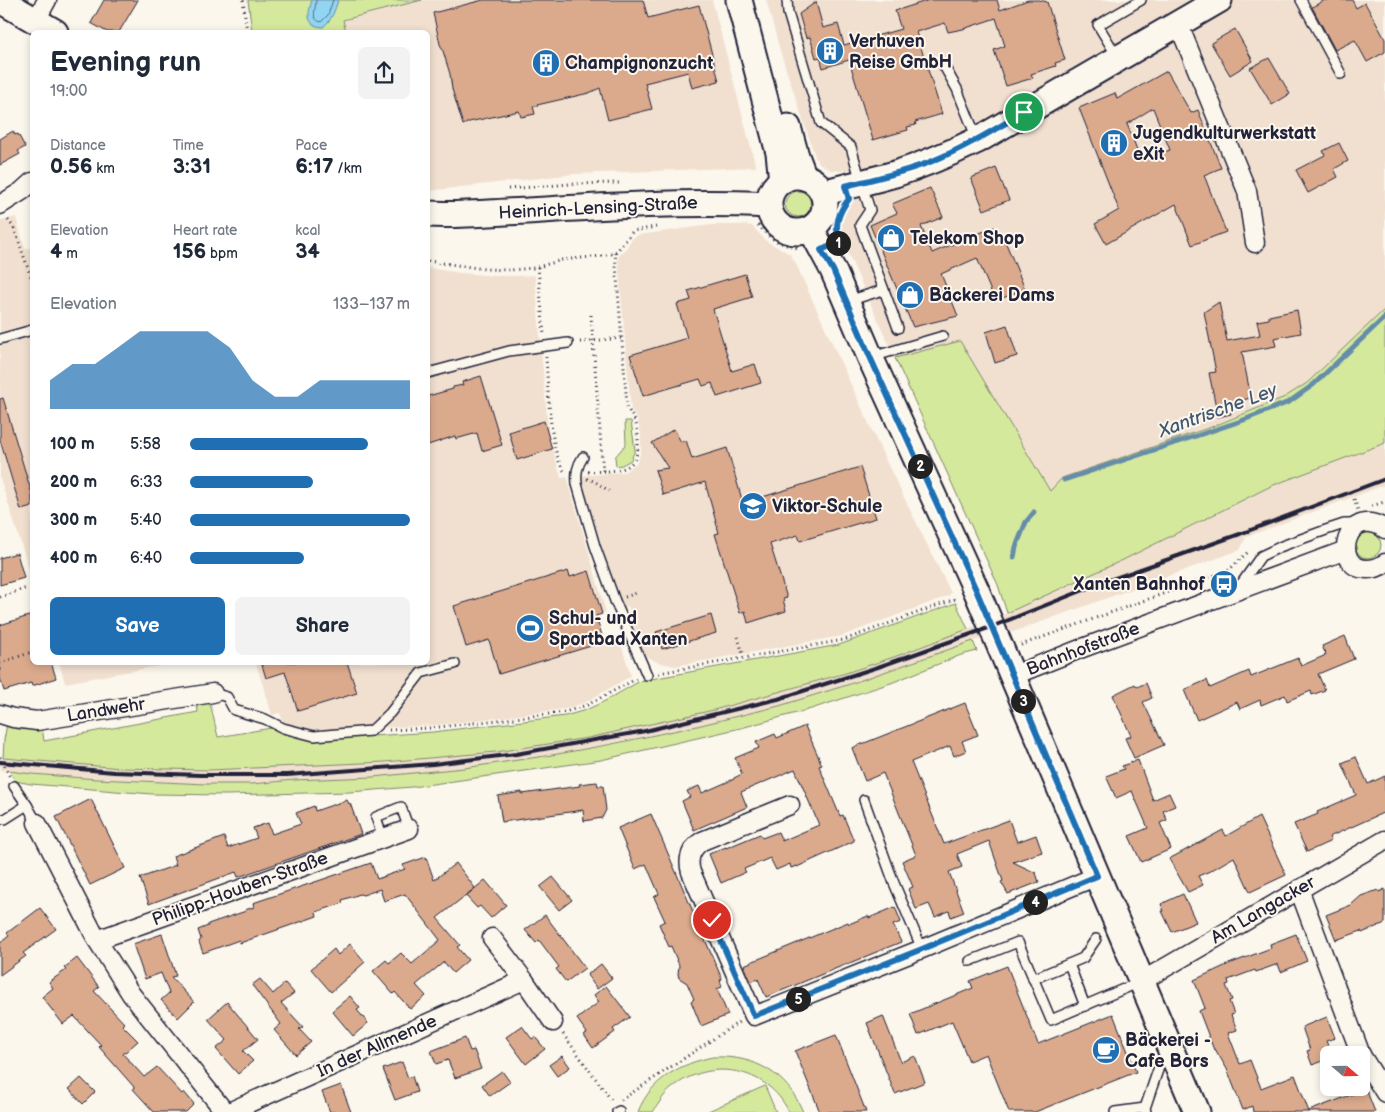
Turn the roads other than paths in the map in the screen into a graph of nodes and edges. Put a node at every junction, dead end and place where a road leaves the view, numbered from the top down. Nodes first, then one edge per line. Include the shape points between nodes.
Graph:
1 (0, 0) edge
2 (47, 0) edge
3 (739, 0) edge
4 (754, 0) edge
5 (787, 0) edge
6 (1142, 0) edge
7 (1219, 0) edge
8 (1301, 0) edge
9 (1178, 23) junction
10 (45, 27) edge
11 (1119, 58) junction
12 (944, 66) dead end
13 (1342, 74) dead end
14 (978, 140) junction
15 (30, 184) edge
16 (823, 184) junction
17 (757, 204) junction
18 (2, 210) edge
19 (430, 214) edge
20 (816, 240) junction
21 (1255, 243) dead end
22 (883, 290) junction
23 (845, 302) junction
24 (898, 328) dead end
25 (30, 331) edge
26 (942, 336) dead end
27 (0, 339) edge
28 (568, 343) road end
29 (871, 359) junction
30 (430, 372) edge
31 (583, 457) dead end
32 (1362, 523) junction
33 (1385, 529) edge
34 (1346, 550) junction
35 (1385, 562) edge
36 (1236, 592) junction
37 (455, 664) dead end
38 (647, 676) road end
39 (1012, 676) junction
40 (213, 692) joint
41 (0, 714) edge
42 (14, 786) road end
43 (864, 800) dead end
44 (27, 805) junction
45 (790, 805) dead end
46 (0, 819) edge
47 (37, 823) joint
48 (409, 829) dead end
49 (1385, 840) edge
50 (1097, 876) junction
51 (1299, 889) junction
52 (492, 938) dead end
53 (1096, 939) dead end
54 (97, 940) junction
55 (922, 949) junction
56 (970, 961) dead end
57 (1069, 964) junction
58 (1033, 979) junction
59 (524, 980) junction
60 (1142, 981) junction
61 (1085, 1006) junction
62 (553, 1022) road end
63 (1358, 1046) edge
64 (1169, 1047) junction
65 (1370, 1069) edge
66 (1385, 1093) edge
67 (1146, 1110) edge
68 (225, 1112) edge
69 (229, 1112) edge
70 (1115, 1112) edge
71 (1197, 1112) edge

1 - 10 street
2 - 10 street
3 - 16 street via 779,152
4 - 16 street via 796,156
5 - 16 lane via 821,123 852,147
6 - 11 lane via 1098,25
7 - 9 street
8 - 13 lane
9 - 11 street
9 - 21 street via 1247,191
11 - 14 street
12 - 14 lane
14 - 16 street via 894,174
15 - 18 street
16 - 17 street via 776,186
16 - 20 street via 825,203
16 - 22 lane via 870,210 860,225
17 - 19 street, Heinrich-Lensing-Straße via 688,203
17 - 20 street via 770,211 784,230 802,232
20 - 23 street via 833,270
22 - 23 lane
22 - 24 lane
23 - 29 street
25 - 27 lane
26 - 29 lane
28 - 30 lane via 509,351
29 - 39 street
31 - 38 lane via 577,465 577,484 595,546
32 - 33 street via 1378,524
32 - 34 street via 1349,534
32 - 36 lane via 1344,524 1261,556
34 - 35 street via 1349,559 1365,569 1374,569
34 - 36 street, Bahnhofstraße
36 - 39 street, Bahnhofstraße
37 - 40 lane via 422,673 371,731 314,736 234,710 227,697
39 - 50 street, Bahnhofstraße
40 - 41 street, Landwehr via 37,721
42 - 44 lane
43 - 55 lane via 894,884
44 - 46 lane
44 - 47 lane
45 - 55 street via 702,841 693,849 689,859 691,872 754,1016
47 - 54 street
48 - 54 street, Philipp-Houben-Straße
49 - 51 street, Am Langacker
50 - 55 street
50 - 60 street, Bahnhofstraße
51 - 60 street, Am Langacker
51 - 63 street
52 - 59 street
53 - 57 lane via 1083,958
54 - 68 street via 131,994
56 - 58 lane via 1018,942
57 - 58 lane
57 - 61 lane
58 - 61 lane via 1050,1020
59 - 62 street
59 - 69 street, In der Allmende
60 - 61 lane
60 - 64 street, Bahnhofstraße
64 - 67 lane via 1160,1064
64 - 71 street, Bahnhofstraße
65 - 66 street
67 - 70 lane

